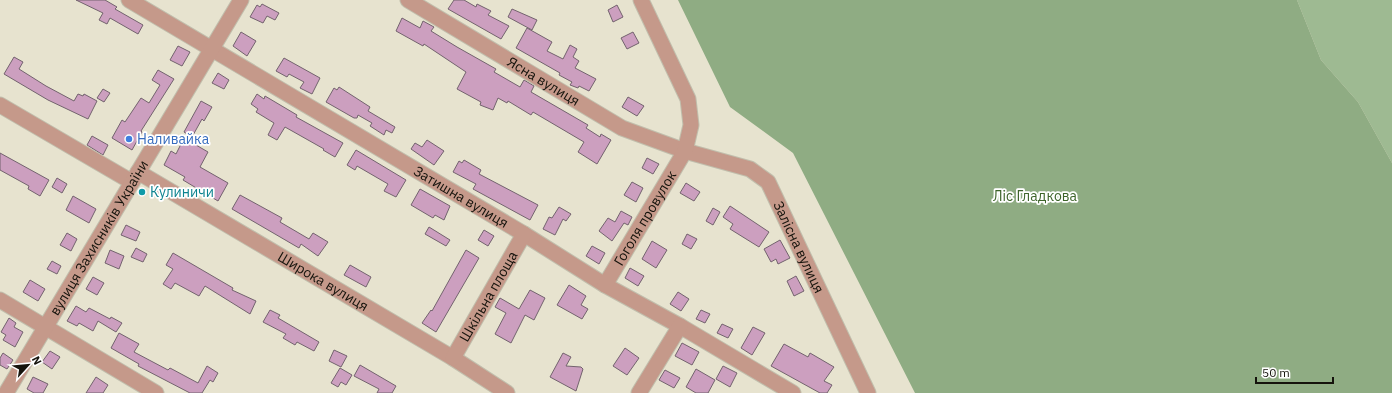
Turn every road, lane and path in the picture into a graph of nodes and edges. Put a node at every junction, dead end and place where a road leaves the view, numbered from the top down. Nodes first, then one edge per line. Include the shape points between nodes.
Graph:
1 (129, 0) edge
2 (241, 0) edge
3 (408, 0) edge
4 (641, 0) edge
5 (211, 49) junction
6 (0, 105) edge
7 (685, 151) junction
8 (135, 177) junction
9 (524, 234) junction
10 (605, 285) junction
11 (0, 300) edge
12 (680, 326) junction
13 (45, 327) junction
14 (453, 358) junction
15 (6, 393) edge
16 (156, 393) edge
17 (507, 393) edge
18 (639, 393) edge
19 (793, 393) edge
20 (868, 393) edge

1 - 5 street, Затишна вулиця
2 - 5 street, вулиця Захисників України
3 - 7 street, Ясна вулиця via 622,128
4 - 7 street, Гоголя провулок via 688,98 690,125
5 - 8 street, вулиця Захисників України
5 - 9 street, Затишна вулиця
6 - 8 street, Широка вулиця
7 - 10 street, Гоголя провулок
7 - 20 street, Залісна вулиця via 750,170 768,182
8 - 13 street, вулиця Захисників України
8 - 14 street, Широка вулиця
9 - 10 street, Затишна вулиця
9 - 14 street, Шкільна площа
10 - 12 street, Затишна вулиця
11 - 13 street
12 - 18 street
12 - 19 street, Затишна вулиця
13 - 15 street, вулиця Захисників України
13 - 16 street
14 - 17 street, Широка вулиця

